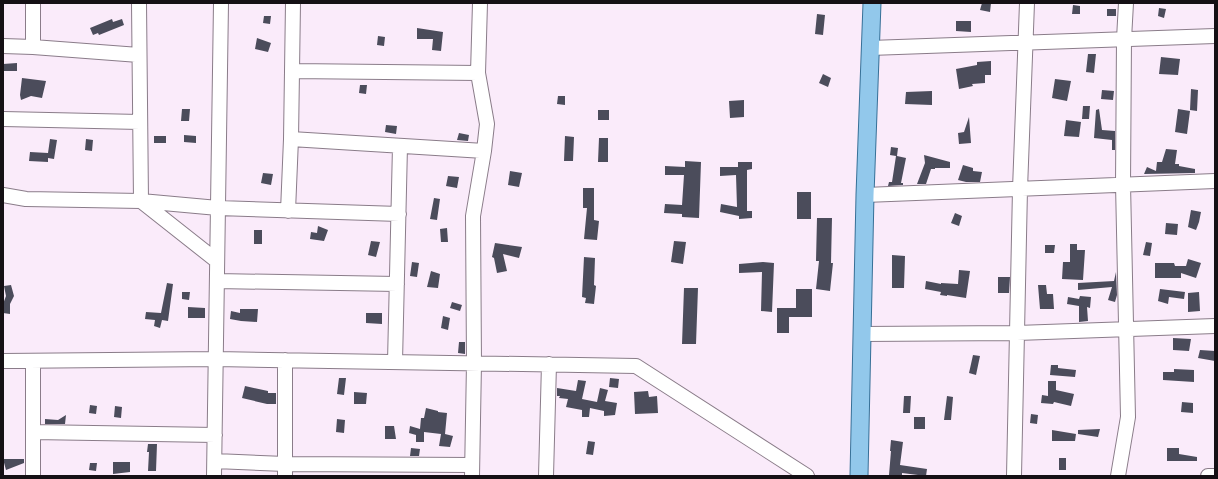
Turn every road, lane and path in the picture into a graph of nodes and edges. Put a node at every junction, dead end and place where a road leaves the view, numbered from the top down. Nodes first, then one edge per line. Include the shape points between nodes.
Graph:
1 (33, 3) edge
2 (139, 3) edge
3 (221, 3) edge
4 (293, 3) edge
5 (480, 3) edge
6 (872, 3) edge
7 (1027, 3) edge
8 (1126, 3) edge
9 (1215, 36) edge
10 (1124, 40) junction
11 (1026, 43) junction
12 (3, 46) edge
13 (33, 46) junction
14 (870, 48) junction
15 (139, 55) junction
16 (292, 71) junction
17 (478, 73) junction
18 (3, 119) edge
19 (140, 122) junction
20 (292, 139) junction
21 (400, 146) junction
22 (484, 151) junction
23 (1215, 181) edge
24 (1123, 184) junction
25 (1020, 189) junction
26 (865, 195) junction
27 (3, 196) edge
28 (141, 201) junction
29 (218, 208) junction
30 (288, 211) junction
31 (399, 214) junction
32 (217, 261) junction
33 (217, 281) junction
34 (397, 284) junction
35 (1215, 326) edge
36 (1126, 329) junction
37 (1017, 333) junction
38 (862, 334) junction
39 (216, 359) junction
40 (285, 360) junction
41 (3, 361) edge
42 (33, 362) junction
43 (396, 362) junction
44 (474, 363) junction
45 (549, 364) junction
46 (34, 432) junction
47 (215, 435) junction
48 (214, 462) junction
49 (285, 470) edge
50 (472, 470) edge
51 (33, 476) edge
52 (214, 476) edge
53 (546, 476) edge
54 (806, 476) edge
55 (859, 476) edge
56 (1014, 476) edge
57 (1118, 476) edge
58 (1208, 476) edge
59 (1215, 476) edge

1 - 13 street
2 - 15 street
3 - 29 street
4 - 16 street
5 - 17 street
6 - 14 main road
7 - 11 street
8 - 10 street
9 - 10 street
10 - 11 street
10 - 24 street
11 - 14 street
11 - 25 street
12 - 13 street
13 - 15 street
14 - 26 main road
15 - 19 street
16 - 17 street
16 - 20 street
17 - 22 street via 487,124
18 - 19 street
19 - 28 street
20 - 21 street
20 - 30 street
21 - 22 street
21 - 31 street
22 - 44 street via 473,216
23 - 24 street
24 - 25 street
24 - 36 street
25 - 26 street
25 - 37 street
26 - 38 main road
27 - 28 street via 26,199
28 - 29 street
28 - 32 street
29 - 30 street
29 - 32 street
30 - 31 street
31 - 34 street
32 - 33 street
33 - 34 street
33 - 39 street
34 - 43 street
35 - 36 street
36 - 37 street
36 - 57 street via 1128,417
37 - 38 street
37 - 56 street
38 - 55 main road
39 - 40 street
39 - 42 street
39 - 47 street
40 - 43 street
40 - 49 street
41 - 42 street
42 - 46 street
43 - 44 street
44 - 45 street
44 - 50 street
45 - 53 street
45 - 54 street via 636,366
46 - 47 street
46 - 51 street
47 - 48 street
48 - 49 street
48 - 52 street
49 - 50 street
58 - 59 street

